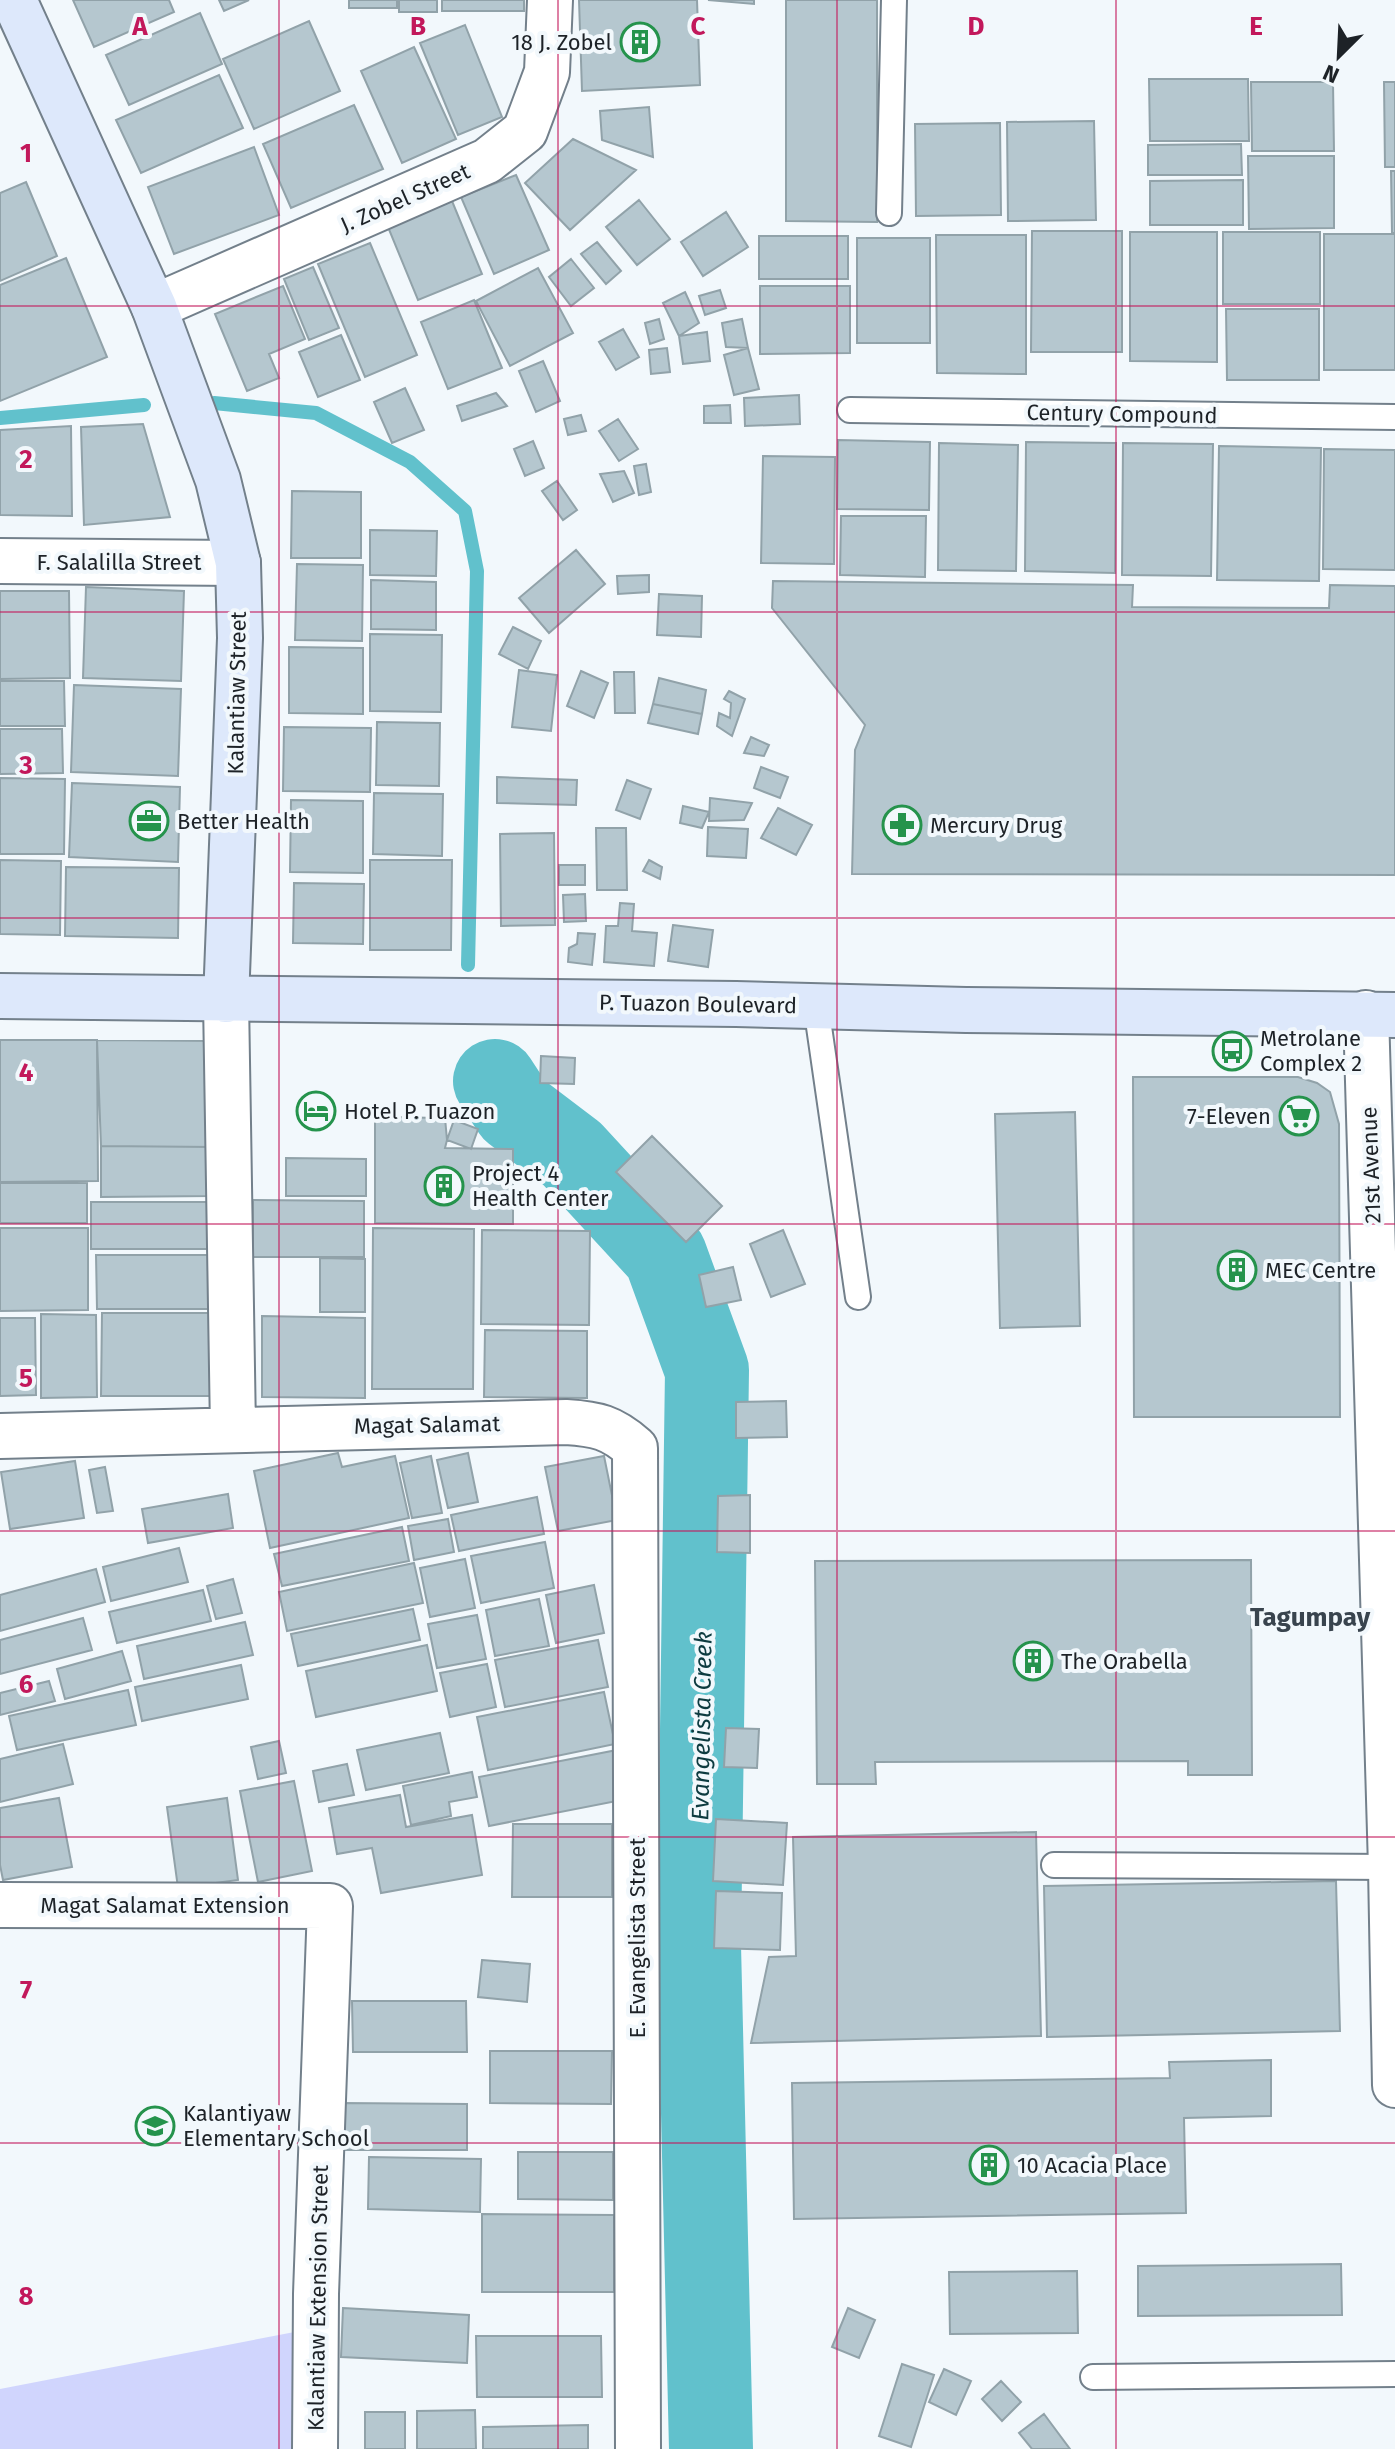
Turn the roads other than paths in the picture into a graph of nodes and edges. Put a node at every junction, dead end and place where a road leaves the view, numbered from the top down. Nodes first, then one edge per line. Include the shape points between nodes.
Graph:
1 (14, 0) edge
2 (550, 0) edge
3 (894, 0) edge
4 (889, 213) dead end
5 (154, 307) junction
6 (850, 410) dead end
7 (1395, 417) edge
8 (0, 561) edge
9 (238, 563) junction
10 (0, 996) edge
11 (226, 1000) junction
12 (816, 1006) junction
13 (1381, 1014) edge
14 (858, 1297) dead end
15 (233, 1430) junction
16 (619, 1434) joint
17 (0, 1436) edge
18 (1054, 1865) dead end
19 (1391, 1867) junction
20 (0, 1905) edge
21 (330, 1906) joint
22 (1395, 2085) edge
23 (1395, 2374) edge
24 (1093, 2377) dead end
25 (315, 2449) edge
26 (638, 2449) edge

1 - 5 main road, Kalantiaw Street
2 - 5 street, J. Zobel Street via 547,72 525,131 487,161
3 - 4 lane
5 - 9 main road, Kalantiaw Street via 218,480
6 - 7 lane, Century Compound
8 - 9 street, F. Salalilla Street
9 - 11 main road, Kalantiaw Street via 240,638
10 - 11 main road, P. Tuazon Boulevard
11 - 12 main road, P. Tuazon Boulevard
11 - 15 street, Kalantiaw Street
12 - 13 main road, P. Tuazon Boulevard
12 - 14 lane
13 - 19 street, 21st Avenue
15 - 16 street, Magat Salamat via 566,1422 596,1424
15 - 17 street, Magat Salamat
16 - 26 street, E. Evangelista Street via 635,1448
18 - 19 lane
19 - 22 street, 21st Avenue
20 - 21 street, Magat Salamat Extension
21 - 25 street, Kalantiaw Extension Street
23 - 24 lane

